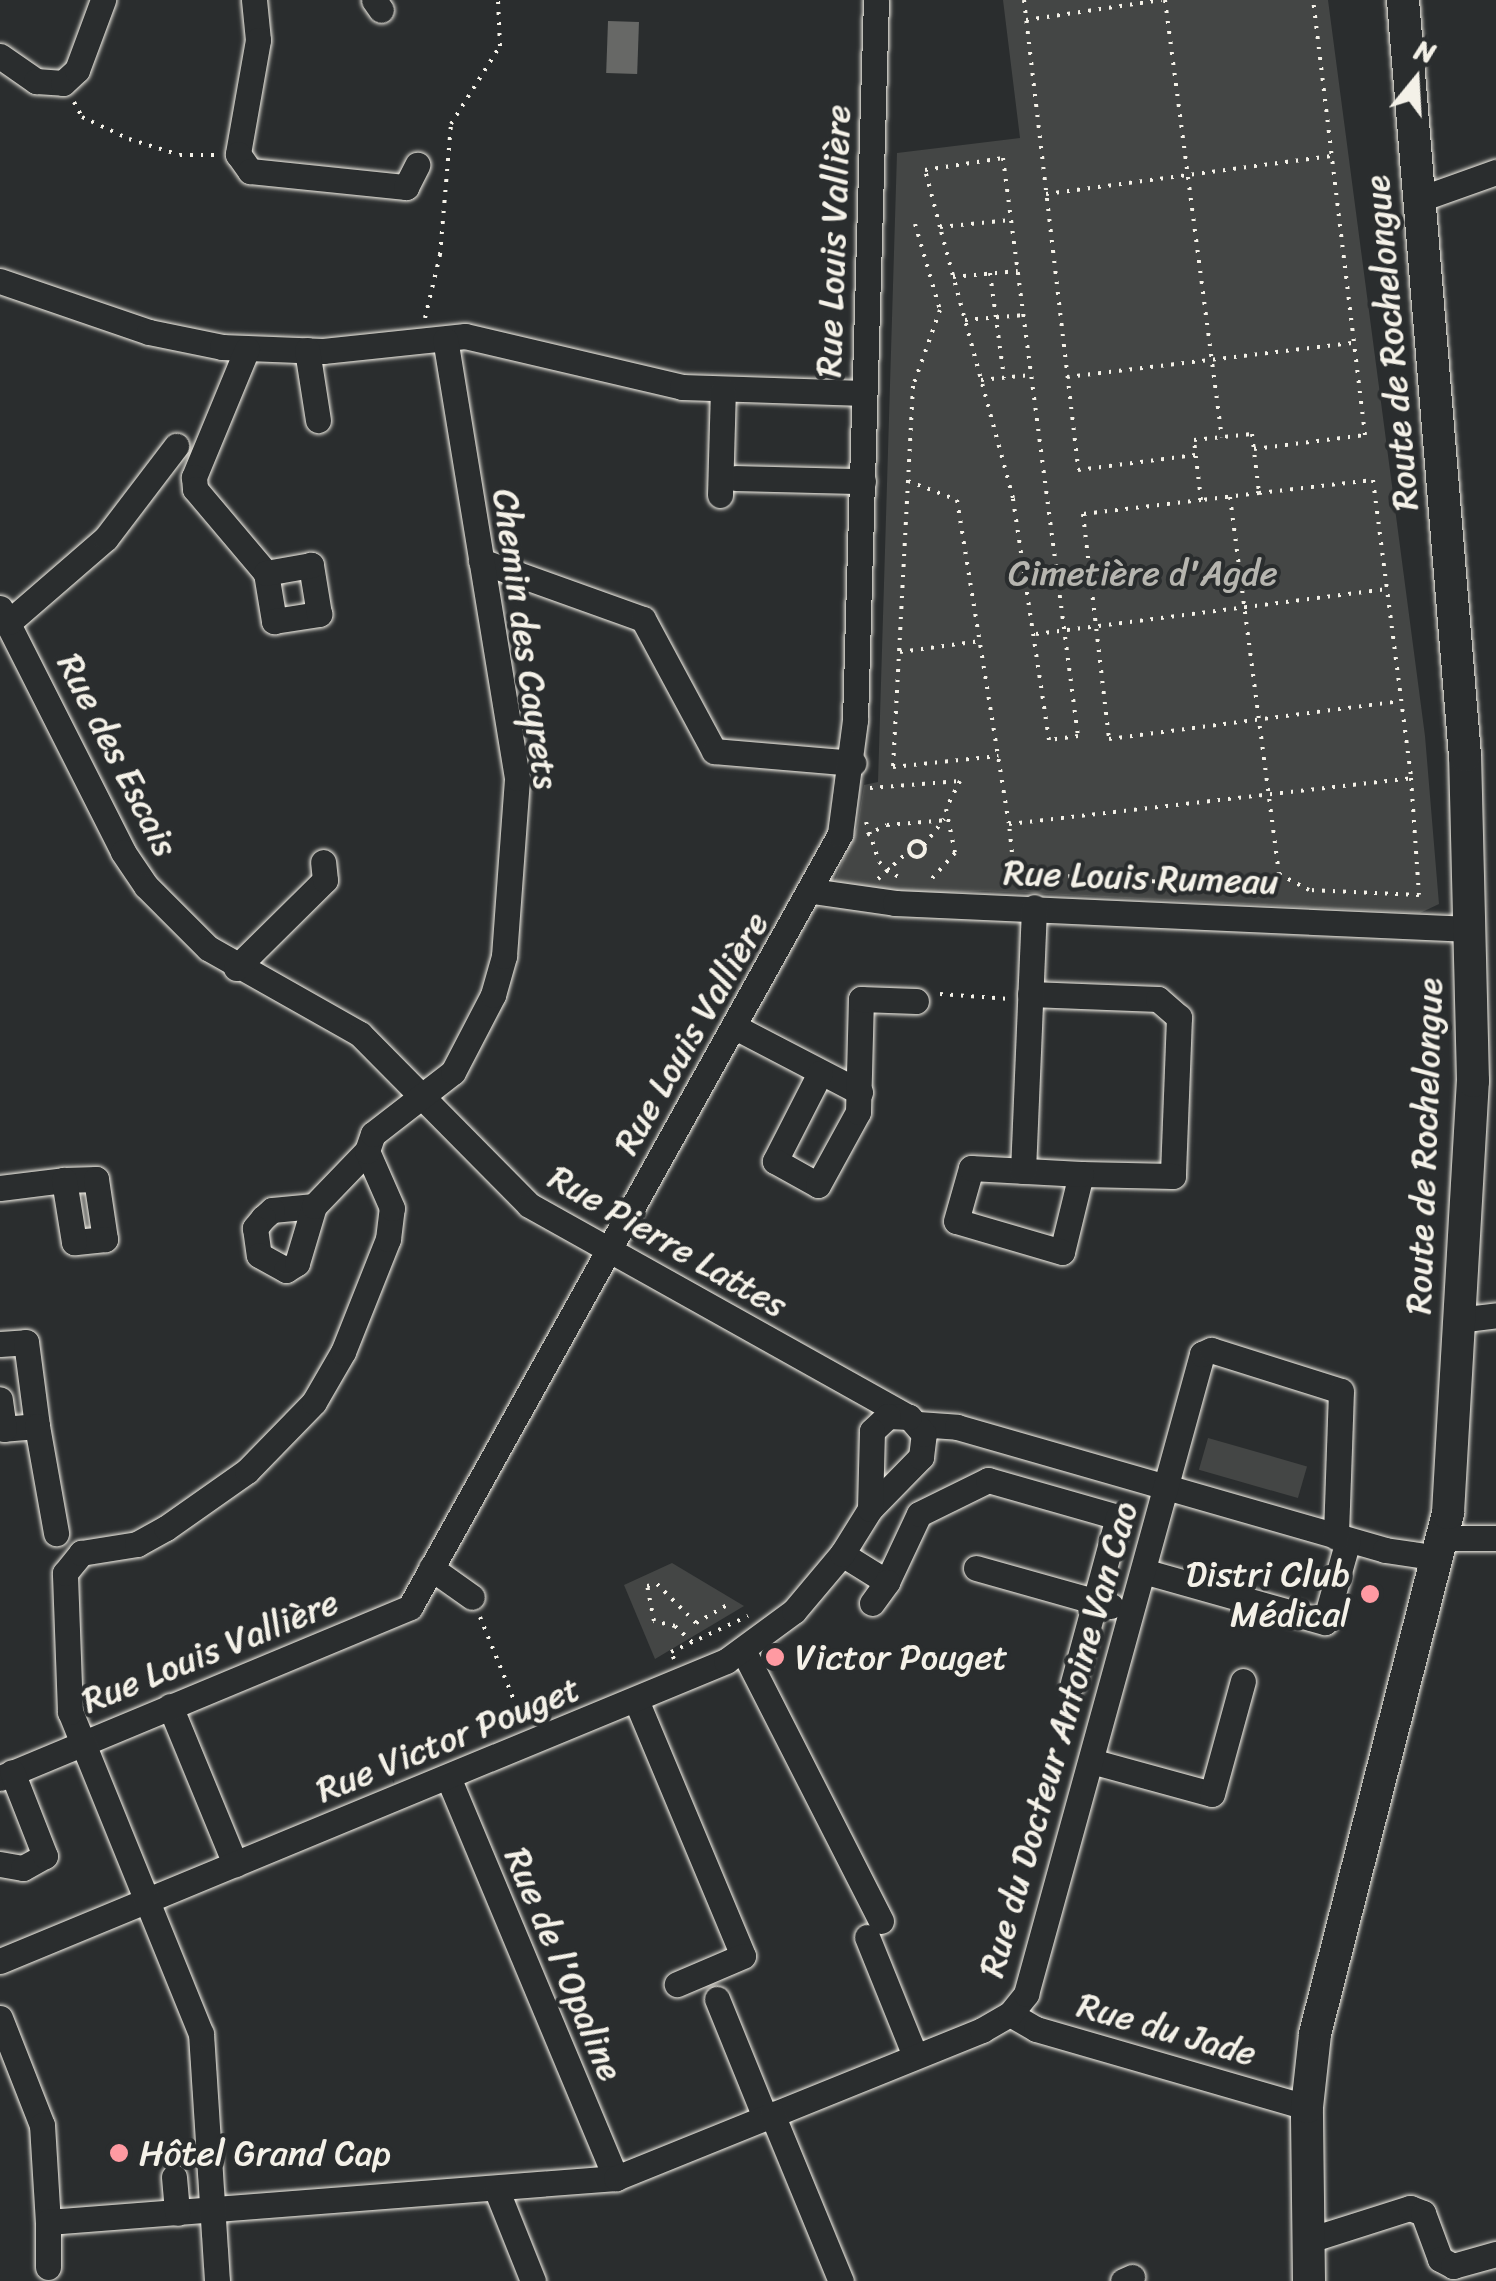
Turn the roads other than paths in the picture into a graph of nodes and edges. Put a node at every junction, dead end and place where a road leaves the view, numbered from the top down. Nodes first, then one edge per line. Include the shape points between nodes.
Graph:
1 (103, 0) edge
2 (254, 0) edge
3 (876, 0) edge
4 (1403, 0) edge
5 (0, 56) edge
6 (417, 166) dead end
7 (1496, 172) edge
8 (1420, 199) junction
9 (0, 281) edge
10 (436, 341) junction
11 (247, 349) junction
12 (306, 350) junction
13 (723, 390) junction
14 (864, 393) junction
15 (318, 420) dead end
16 (176, 446) dead end
17 (863, 481) junction
18 (481, 561) junction
19 (266, 572) dead end
20 (4, 615) edge
21 (854, 763) junction
22 (322, 862) dead end
23 (812, 891) junction
24 (1034, 908) junction
25 (1470, 929) junction
26 (236, 968) junction
27 (1030, 997) junction
28 (916, 1001) road end
29 (735, 1027) junction
30 (820, 1074) junction
31 (860, 1092) junction
32 (426, 1098) junction
33 (367, 1151) junction
34 (1023, 1171) junction
35 (1080, 1174) junction
36 (64, 1180) dead end
37 (0, 1188) edge
38 (314, 1206) dead end
39 (608, 1250) junction
40 (1496, 1316) edge
41 (1458, 1320) junction
42 (0, 1344) edge
43 (846, 1384) junction
44 (0, 1399) edge
45 (914, 1421) junction
46 (37, 1426) junction
47 (2, 1430) edge
48 (986, 1439) junction
49 (873, 1443) junction
50 (917, 1461) junction
51 (1166, 1488) junction
52 (870, 1508) junction
53 (56, 1533) dead end
54 (1496, 1538) edge
55 (1342, 1539) junction
56 (1441, 1548) junction
57 (842, 1554) junction
58 (431, 1568) junction
59 (976, 1568) dead end
60 (1143, 1571) junction
61 (472, 1597) road end
62 (1095, 1602) junction
63 (1132, 1612) junction
64 (743, 1650) junction
65 (1243, 1681) dead end
66 (1073, 1683) dead end
67 (636, 1700) junction
68 (170, 1706) junction
69 (82, 1742) junction
70 (1091, 1760) junction
71 (6, 1775) edge
72 (448, 1776) junction
73 (0, 1864) edge
74 (235, 1864) junction
75 (146, 1900) junction
76 (0, 1961) edge
77 (678, 1984) dead end
78 (717, 1999) dead end
79 (1010, 2014) junction
80 (0, 2018) edge
81 (915, 2056) junction
82 (1307, 2107) junction
83 (768, 2116) junction
84 (174, 2177) dead end
85 (616, 2178) junction
86 (496, 2191) junction
87 (212, 2210) junction
88 (177, 2213) junction
89 (48, 2222) junction
90 (1309, 2240) junction
91 (1496, 2254) edge
92 (48, 2267) dead end
93 (217, 2281) edge
94 (532, 2281) edge
95 (841, 2281) edge
96 (1309, 2281) edge

1 - 5 street via 77,70 62,83 36,80
2 - 6 street via 258,40 238,154 250,171 406,187
3 - 14 street, Rue Louis Vallière
4 - 8 main road, Route de Rochelongue
7 - 8 street
8 - 25 main road, Route de Rochelongue via 1466,756
9 - 11 street via 149,332
10 - 12 street
10 - 13 street via 465,336 682,388
10 - 18 street, Chemin des Cayrets
11 - 12 street
11 - 19 street via 194,477 196,488
12 - 15 street
13 - 14 street
13 - 17 street via 728,486
14 - 17 street, Rue Louis Vallière
16 - 20 street via 106,538
17 - 21 street, Rue Louis Vallière
18 - 21 street via 643,619 714,751
18 - 32 street, Chemin des Cayrets via 516,778 504,956 493,995 454,1072
20 - 26 street, Rue des Escais via 130,863 175,918
21 - 23 street, Rue Louis Vallière via 857,809
22 - 26 street via 325,880
23 - 24 street, Rue Louis Rumeau via 866,901
23 - 29 street, Rue Louis Vallière
24 - 25 street, Rue Louis Rumeau
24 - 27 street
25 - 41 main road, Route de Rochelongue via 1473,1081
26 - 32 street, Rue des Escais via 360,1034
27 - 34 street
27 - 35 street via 1158,999 1179,1017 1174,1176
28 - 31 street via 861,1000
29 - 30 street
29 - 39 street, Rue Louis Vallière
30 - 31 street
30 - 31 street via 775,1162 818,1185 858,1112
32 - 33 street, Chemin des Cayrets via 373,1134
32 - 39 street, Rue Pierre Lattes via 529,1205
33 - 38 street, Chemin des Cayrets
33 - 69 street via 392,1208 388,1239 343,1352 314,1402 247,1471 166,1528 138,1544 81,1554 65,1573 70,1712
34 - 35 street
34 - 35 street via 971,1168 956,1221 1062,1252
36 - 37 street
39 - 43 street, Rue Pierre Lattes
39 - 58 street, Rue Louis Vallière
40 - 41 street
41 - 56 main road, Route de Rochelongue
42 - 46 street via 26,1342
43 - 45 street, Rue Pierre Lattes
43 - 49 street
44 - 47 street
45 - 48 street, Rue Pierre Lattes
45 - 49 street via 888,1416
45 - 50 street
46 - 47 street
46 - 53 street
48 - 50 street
48 - 51 street, Rue Pierre Lattes
49 - 50 street via 890,1468
49 - 52 street, Rue Victor Pouget
50 - 52 street, Rue Victor Pouget
51 - 55 street, Rue Pierre Lattes
51 - 55 street, Rue du Docteur Antoine Van Cao via 1202,1354 1211,1350 1335,1384 1342,1390
51 - 60 street, Rue du Docteur Antoine Van Cao
52 - 57 street, Rue Victor Pouget
54 - 56 street, Rue Pierre Lattes
55 - 56 street, Rue Pierre Lattes
55 - 60 street via 1325,1622
56 - 82 main road, Route de Rochelongue via 1315,2034
57 - 62 street via 879,1592 919,1514 988,1480 1118,1517
57 - 64 street, Rue Victor Pouget via 794,1611
58 - 61 street
58 - 68 street, Rue Louis Vallière via 410,1607
59 - 62 street
60 - 63 street, Rue du Docteur Antoine Van Cao
62 - 63 street
62 - 66 street
63 - 70 street, Rue du Docteur Antoine Van Cao
64 - 67 street, Rue Victor Pouget
64 - 81 street via 874,1929
65 - 70 street via 1212,1794
67 - 72 street, Rue Victor Pouget
67 - 77 street via 742,1956
68 - 69 street, Rue Louis Vallière
68 - 74 street
69 - 71 street, Rue Louis Vallière
69 - 75 street
70 - 79 street, Rue du Docteur Antoine Van Cao via 1026,1994
71 - 73 street via 45,1856 23,1868
72 - 74 street, Rue Victor Pouget
72 - 85 street, Rue de l'Opaline
74 - 75 street, Rue Victor Pouget
75 - 76 street, Rue Victor Pouget
75 - 87 street via 200,2034
78 - 83 street
79 - 81 street, Rue du Docteur Antoine Van Cao
79 - 82 street, Rue du Jade via 1036,2029
80 - 89 street via 57,2184
81 - 83 street, Rue du Docteur Antoine Van Cao
82 - 90 main road, Route de Rochelongue
83 - 85 street, Rue du Docteur Antoine Van Cao
83 - 95 street
84 - 88 street
85 - 86 street, Rue du Docteur Antoine Van Cao
86 - 87 street, Rue du Docteur Antoine Van Cao
86 - 94 street
87 - 88 street, Rue du Docteur Antoine Van Cao
87 - 93 street
88 - 89 street, Rue du Docteur Antoine Van Cao
89 - 92 street
90 - 91 street via 1410,2208 1423,2213 1440,2258 1452,2266
90 - 96 main road, Route de Rochelongue

